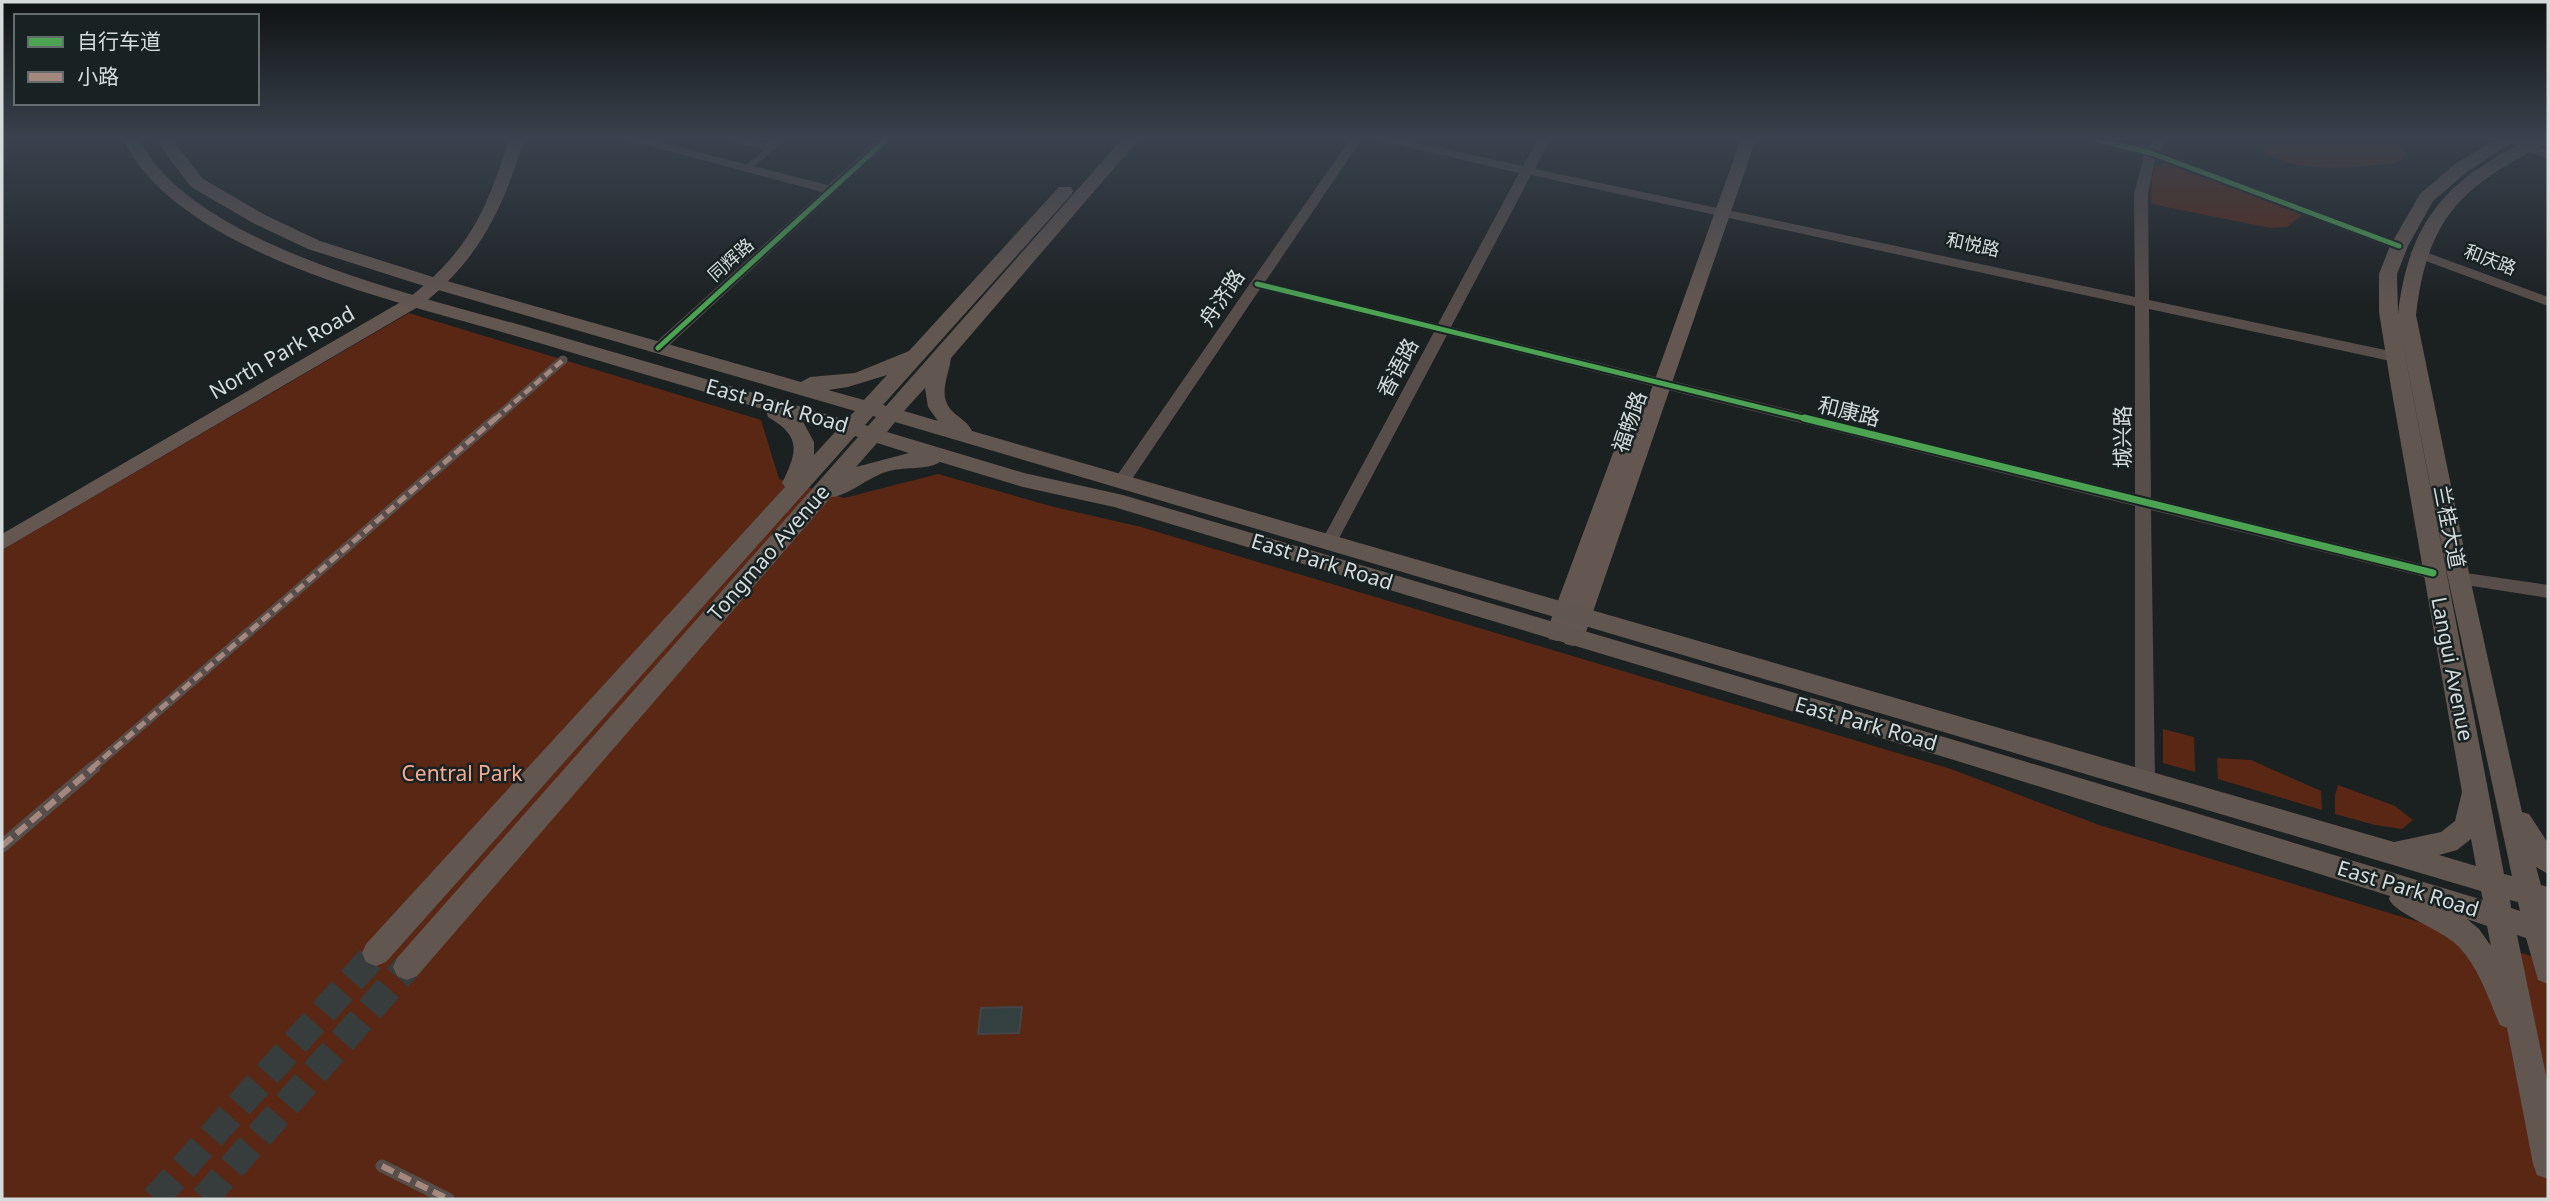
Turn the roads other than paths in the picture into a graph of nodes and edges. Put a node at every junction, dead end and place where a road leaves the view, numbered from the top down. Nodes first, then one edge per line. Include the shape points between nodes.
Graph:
1 (174, 195) edge
2 (218, 195) edge
3 (488, 195) edge
4 (500, 195) edge
5 (825, 195) edge
6 (1065, 195) edge
7 (1078, 195) edge
8 (1318, 195) edge
9 (1514, 195) edge
10 (1645, 195) edge
11 (1722, 195) edge
12 (1725, 195) edge
13 (2141, 195) edge
14 (2278, 195) edge
15 (2429, 195) edge
16 (1718, 210) junction
17 (2410, 247) junction
18 (1257, 284) junction
19 (422, 290) junction
20 (2548, 296) edge
21 (2143, 301) junction
22 (2548, 302) edge
23 (1443, 329) junction
24 (658, 348) junction
25 (935, 348) junction
26 (2395, 357) junction
27 (563, 360) dead end
28 (767, 379) junction
29 (1656, 382) junction
30 (748, 397) junction
31 (868, 407) junction
32 (891, 414) junction
33 (861, 431) junction
34 (973, 438) junction
35 (955, 459) junction
36 (1122, 481) junction
37 (786, 498) junction
38 (2144, 502) junction
39 (811, 505) junction
40 (2, 529) edge
41 (1329, 542) junction
42 (2, 543) edge
43 (2433, 573) junction
44 (2459, 578) junction
45 (2548, 592) edge
46 (1569, 625) junction
47 (2145, 782) junction
48 (2475, 786) junction
49 (2506, 797) junction
50 (2250, 840) junction
51 (2, 846) edge
52 (2390, 853) junction
53 (2548, 862) edge
54 (2493, 883) junction
55 (2540, 897) edge
56 (2499, 917) junction
57 (2544, 930) edge
58 (376, 953) tunnel mouth
59 (407, 967) tunnel mouth
60 (2548, 971) edge
61 (2532, 1066) junction
62 (2548, 1164) edge
63 (382, 1167) dead end
64 (448, 1199) edge

1 - 19 main road, East Park Road via 291,259
2 - 19 main road, East Park Road via 314,245
3 - 19 main road, North Park Road via 467,237
4 - 19 main road, North Park Road via 479,239
5 - 24 street, 同辉路
6 - 25 main road, Tongmao Avenue
7 - 25 main road, Tongmao Avenue
8 - 18 street, 舟济路
9 - 23 street, 香语路
10 - 16 street, 和悦路
11 - 16 main road, 福畅路
12 - 16 main road, 福畅路
13 - 21 street, 城兴路
14 - 17 street, 和庆路
15 - 17 main road, Langui Avenue
16 - 21 street, 和悦路
16 - 29 main road, 福畅路
17 - 20 street, 和庆路
17 - 22 street, 和庆路
17 - 26 main road, Langui Avenue via 2388,274
17 - 44 main road, 兰桂大道 via 2407,315
18 - 23 street, 和康路
18 - 36 street, 舟济路
19 - 24 main road, East Park Road
19 - 30 main road, East Park Road
19 - 40 main road, North Park Road
19 - 42 main road, North Park Road
21 - 26 street, 和悦路
21 - 38 street, 城兴路
23 - 29 street, 和康路
23 - 41 street, 香语路
24 - 28 main road, East Park Road
25 - 28 main road via 857,380 827,385
25 - 31 main road, Tongmao Avenue
25 - 32 main road, Tongmao Avenue
25 - 34 main road via 934,403 946,419
26 - 43 main road, Langui Avenue
27 - 51 street
28 - 31 main road, East Park Road
29 - 38 street, 和康路
29 - 46 main road, 福畅路
30 - 33 main road, East Park Road
30 - 37 main road via 793,421 804,438 804,462
31 - 32 main road, East Park Road
31 - 33 main road, Tongmao Avenue
32 - 33 main road, Tongmao Avenue
32 - 34 main road, East Park Road
33 - 35 main road, East Park Road
33 - 37 main road, Tongmao Avenue
33 - 39 main road, Tongmao Avenue
34 - 36 main road, East Park Road
35 - 39 main road via 884,464 855,475
35 - 46 main road, East Park Road
36 - 41 main road, East Park Road
37 - 58 main road, Tongmao Avenue
38 - 43 street, 和康路
38 - 47 street, 城兴路
39 - 59 main road, Tongmao Avenue
41 - 46 main road, East Park Road
43 - 48 main road, Langui Avenue
44 - 45 street
44 - 49 main road, 兰桂大道
46 - 47 main road, East Park Road
46 - 50 main road, East Park Road
47 - 52 main road, East Park Road
48 - 52 main road via 2467,827 2448,842
48 - 54 main road, Langui Avenue
49 - 53 main road
49 - 55 main road, 兰桂大道
50 - 56 main road, East Park Road
50 - 61 main road via 2297,865 2419,905 2468,938 2493,975
52 - 54 main road, East Park Road
54 - 55 main road, East Park Road
54 - 56 main road, Langui Avenue
55 - 57 main road, 兰桂大道
56 - 57 main road, East Park Road
56 - 61 main road, Langui Avenue
57 - 60 main road, 兰桂大道
61 - 62 main road, Langui Avenue
63 - 64 street

